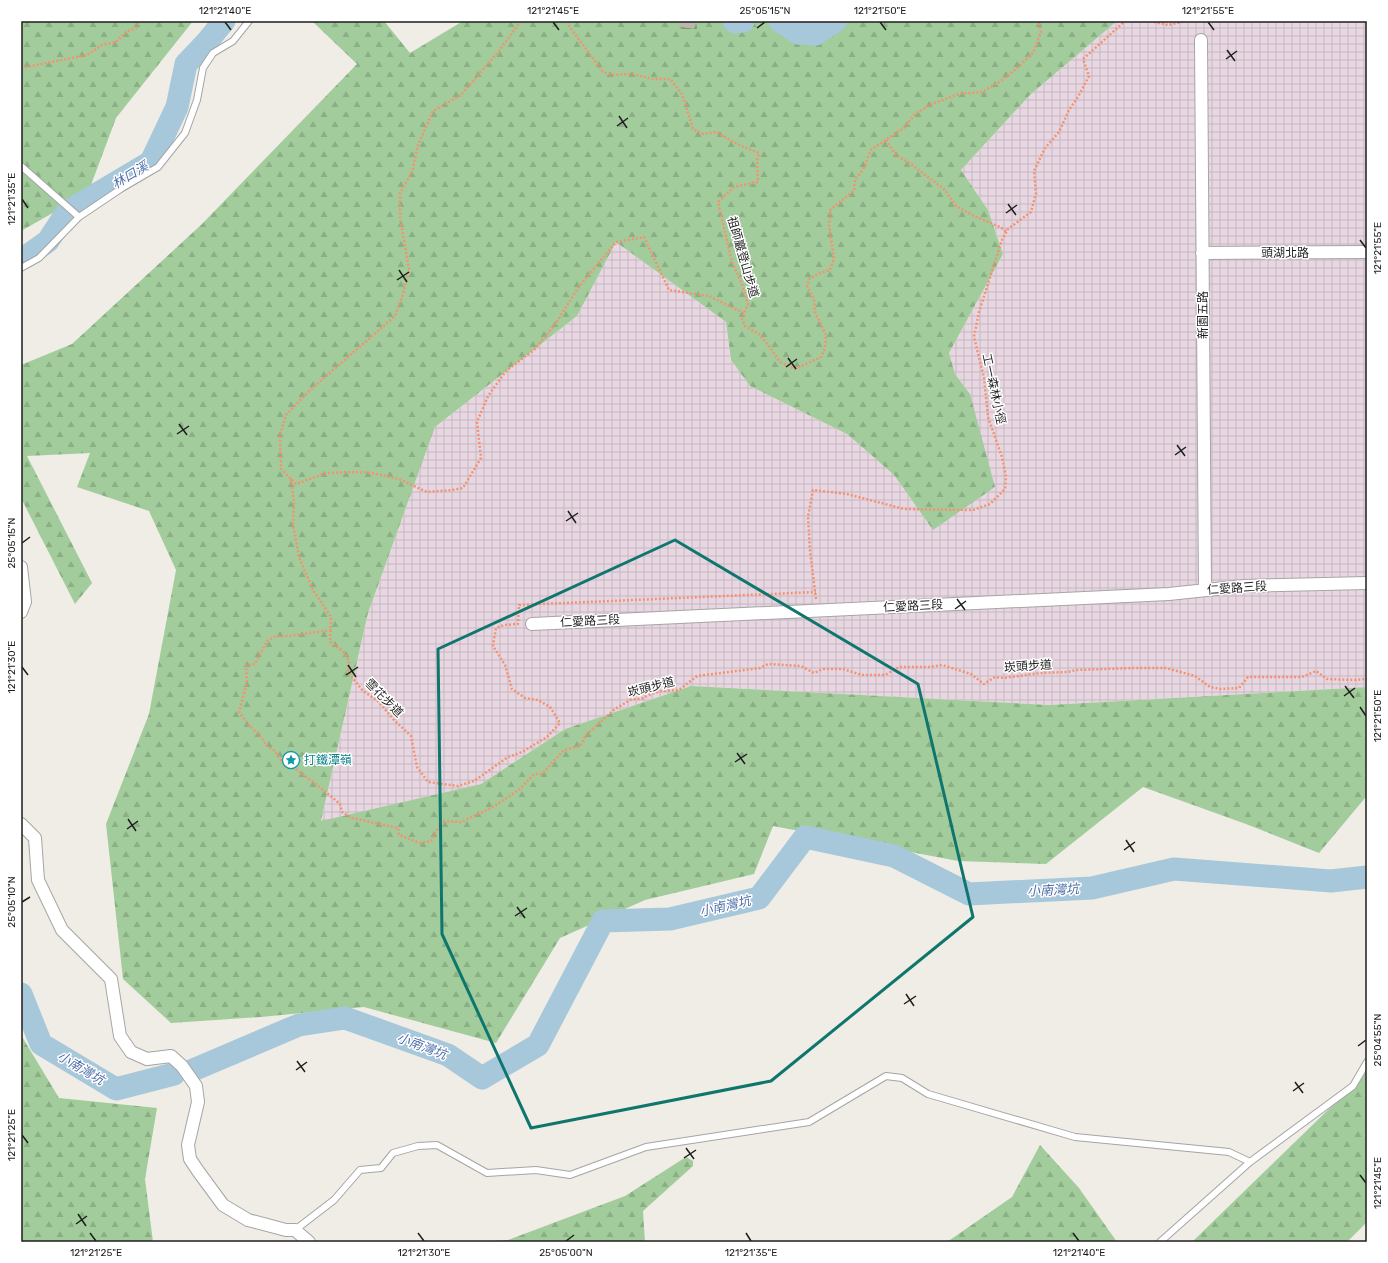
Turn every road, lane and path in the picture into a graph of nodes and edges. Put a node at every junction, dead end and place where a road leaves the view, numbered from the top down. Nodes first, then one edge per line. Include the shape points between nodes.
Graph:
1 (139, 21) edge
2 (249, 21) edge
3 (520, 21) edge
4 (569, 21) edge
5 (1038, 21) edge
6 (1125, 21) edge
7 (1150, 21) edge
8 (1186, 21) edge
9 (1201, 40) dead end
10 (21, 68) edge
11 (886, 140) junction
12 (21, 166) edge
13 (79, 217) junction
14 (1007, 232) junction
15 (1367, 252) edge
16 (1202, 253) junction
17 (21, 268) edge
18 (744, 314) junction
19 (291, 479) junction
20 (21, 568) edge
21 (1367, 584) edge
22 (1205, 590) junction
23 (816, 592) junction
24 (817, 611) junction
25 (21, 612) edge
26 (532, 624) dead end
27 (330, 630) junction
28 (1367, 679) edge
29 (21, 824) edge
30 (1367, 1062) edge
31 (1250, 1162) junction
32 (295, 1230) junction
33 (309, 1242) edge
34 (1160, 1242) edge

1 - 10 path via 136,28 126,32 116,42 102,45 87,56
2 - 13 lane via 233,42 213,53 203,68 197,100 185,133 158,167
3 - 19 path via 499,51 461,95 433,111 418,145 412,172 400,193 400,217 409,269 404,294 395,316 309,391 286,415 280,435 281,468
4 - 18 path, 祖師巖登山步道 via 569,26 603,72 612,75 633,74 652,79 670,79 682,94 693,129 703,134 716,132 759,153 758,182 734,187 718,202 732,262 748,304
5 - 11 path, 祖師巖登山步道 via 1041,32 1033,53 1001,81 982,92 959,94 932,104 915,114 905,127
6 - 14 path, 工一森林小徑 via 1083,59 1089,76 1059,132 1046,148 1034,171 1036,193 1030,212
7 - 8 path via 1168,25
9 - 16 street, 新園五路
11 - 14 path via 896,155 945,190 956,206
11 - 18 path, 祖師巖登山步道 via 871,150 863,170 855,179 854,191 832,209 829,225 834,259 830,270 809,279 807,287 814,299 815,312 826,335 821,357 795,369 780,362 759,334 745,326 742,319
12 - 13 lane
13 - 17 lane via 39,258
14 - 23 path, 工一森林小徑 via 1002,240 979,312 974,337 984,378 988,417 1006,477 1005,489 990,504 973,510 904,509 847,494 813,490 808,517
15 - 16 street, 頭湖北路
16 - 22 street, 新園五路
18 - 19 path via 709,296 669,290 644,237 616,242 578,288 556,323 535,349 506,371 488,396 477,422 482,458 463,488 427,492 399,479 372,473 326,473 296,484
19 - 27 path, 雪花步道 via 293,524 299,557 313,590 331,617
20 - 25 street via 25,602
21 - 22 street, 仁愛路三段 via 1244,586
22 - 24 street, 仁愛路三段 via 1169,594
23 - 24 path, 工一森林小徑
23 - 27 path, 雪花步道 via 519,605 518,624 496,628 492,646 505,665 512,689 525,698 538,700 550,707 560,723 531,747 508,757 474,781 458,786 428,782 418,767 410,736 378,701 363,691 348,672 349,661 343,651 330,642
24 - 26 street, 仁愛路三段
27 - 28 path, 崁頭步道 via 276,636 267,641 255,664 246,665 247,682 239,712 267,746 275,751 285,766 293,767 322,788 340,804 342,812 352,818 398,828 399,835 420,843 431,841 442,821 461,822 493,807 520,789 534,774 542,774 564,750 580,746 586,735 615,709 632,699 641,699 661,691 679,690 697,676 760,668 768,664 801,666 814,673 823,669 843,669 862,676 885,676 899,667 942,665 971,674 984,684 995,677 1132,668 1166,668 1195,676 1210,687 1220,689 1239,688 1248,677 1302,677 1316,671 1327,679
29 - 32 street via 35,838 38,880 62,930 111,980 120,1036 131,1052 147,1059 171,1056 182,1066 196,1086 198,1102 188,1145 190,1159 198,1171 223,1205 248,1220
30 - 31 lane via 1353,1086
31 - 32 lane via 1229,1152 1075,1137 928,1094 902,1078 886,1076 809,1122 646,1147 570,1175 536,1170 487,1173 436,1145 418,1146 393,1153 381,1168 360,1170 334,1200
31 - 34 lane
32 - 33 street

